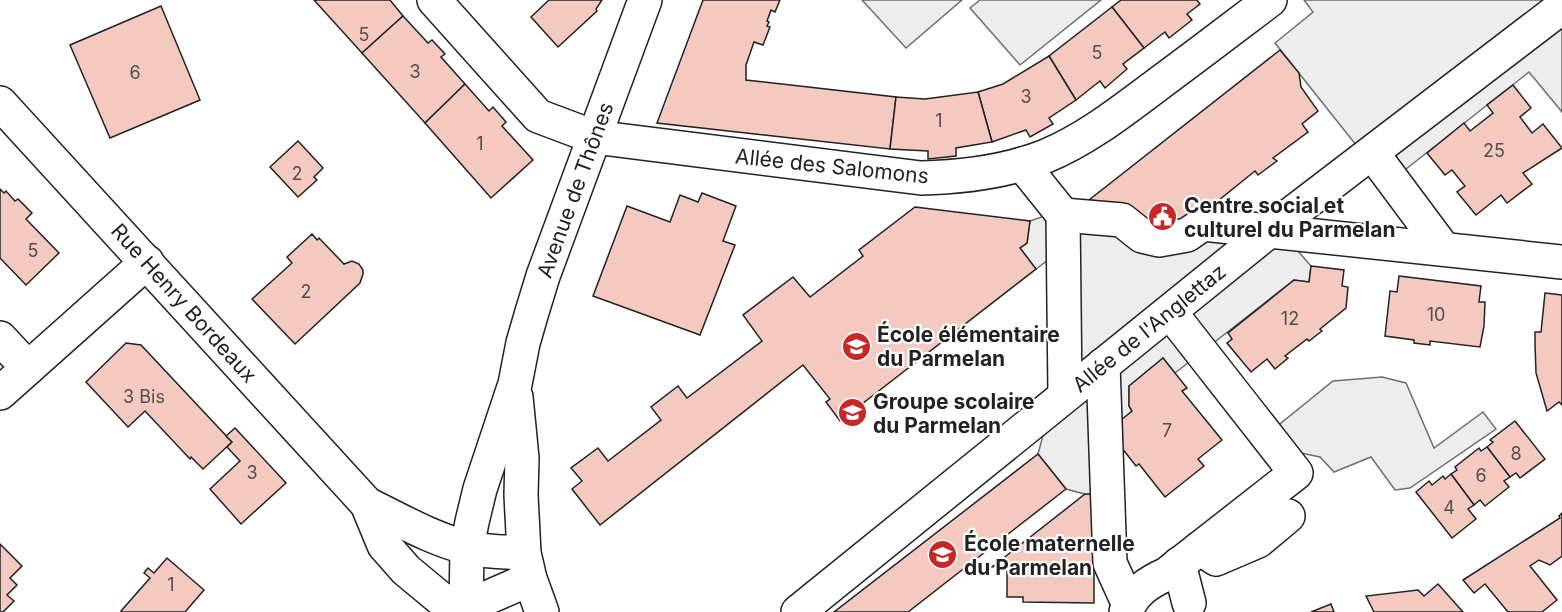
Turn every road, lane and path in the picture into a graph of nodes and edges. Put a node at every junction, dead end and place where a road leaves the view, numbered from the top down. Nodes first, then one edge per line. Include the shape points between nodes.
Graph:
1 (434, 0) edge
2 (645, 0) edge
3 (1270, 0) edge
4 (1562, 7) edge
5 (0, 103) edge
6 (594, 137) junction
7 (1373, 154) junction
8 (1022, 164) junction
9 (1063, 215) junction
10 (1269, 231) junction
11 (1443, 248) junction
12 (147, 262) junction
13 (1562, 262) edge
14 (1170, 312) junction
15 (0, 338) edge
16 (1103, 365) junction
17 (28, 368) junction
18 (515, 384) junction
19 (0, 393) edge
20 (1065, 395) junction
21 (367, 504) junction
22 (1288, 516) dead end
23 (468, 548) junction
24 (1190, 556) junction
25 (527, 566) junction
26 (1189, 603) dead end
27 (467, 609) edge
28 (1127, 609) edge
29 (542, 612) edge
30 (798, 612) edge

1 - 6 street, Allée des Salomons via 538,116
2 - 6 street, Avenue de Thônes
3 - 8 street, Allée des Salomons via 1092,133
4 - 7 street, Allée de l'Anglettaz
5 - 12 street, Rue Henry Bordeaux
6 - 8 street, Allée des Salomons via 921,178 968,176
6 - 18 street, Avenue de Thônes via 543,276
7 - 10 street, Allée de l'Anglettaz
7 - 11 street
8 - 9 street
9 - 10 street via 1122,220 1142,236 1159,240 1187,235 1203,224
9 - 20 street
10 - 11 street
10 - 14 street, Allée de l'Anglettaz
11 - 13 street
12 - 17 street
12 - 21 street, Rue Henry Bordeaux
14 - 16 street, Allée de l'Anglettaz
14 - 24 street via 1296,473
15 - 17 street
16 - 20 street, Allée de l'Anglettaz
16 - 28 street via 1110,563
17 - 19 street
18 - 23 street via 480,489
18 - 25 street
20 - 30 street, Allée de l'Anglettaz
21 - 23 street, Rue Henry Bordeaux
21 - 27 street, Rue Henry Bordeaux via 384,545 406,570 441,599
22 - 24 street via 1258,541 1216,559
23 - 25 street, Rue Henry Bordeaux
23 - 27 street
24 - 26 street
24 - 28 street via 1145,585
25 - 27 street
25 - 29 street

